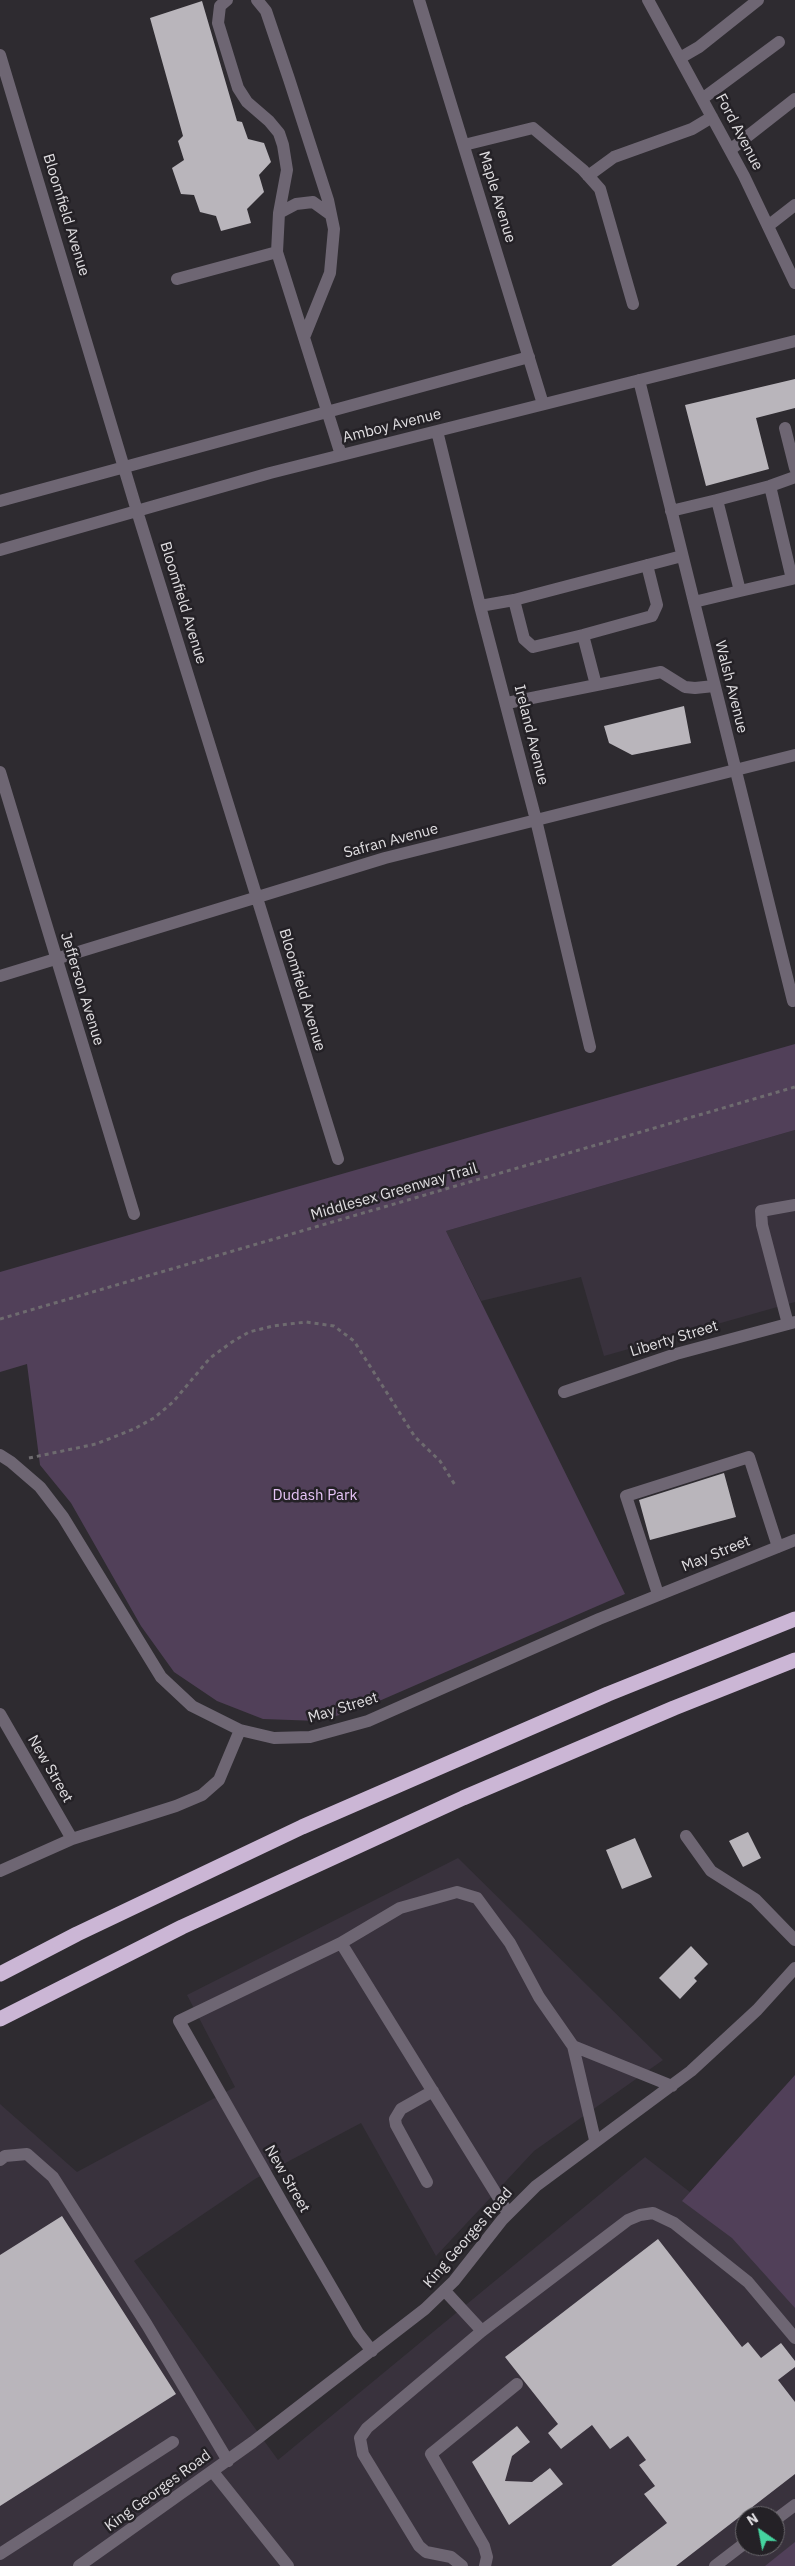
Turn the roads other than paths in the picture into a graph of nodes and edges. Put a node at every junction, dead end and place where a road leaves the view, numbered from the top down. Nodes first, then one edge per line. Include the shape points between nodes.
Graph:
1 (227, 0) edge
2 (257, 0) edge
3 (419, 0) edge
4 (648, 0) edge
5 (758, 0) edge
6 (779, 42) dead end
7 (0, 55) edge
8 (680, 58) junction
9 (702, 99) junction
10 (795, 99) edge
11 (712, 117) junction
12 (464, 145) junction
13 (730, 150) junction
14 (588, 176) junction
15 (795, 205) edge
16 (279, 213) junction
17 (332, 216) junction
18 (768, 226) junction
19 (277, 252) junction
20 (177, 279) dead end
21 (795, 283) edge
22 (633, 304) dead end
23 (305, 335) junction
24 (795, 341) edge
25 (529, 357) junction
26 (639, 380) junction
27 (543, 404) junction
28 (328, 412) junction
29 (785, 428) dead end
30 (437, 431) junction
31 (341, 456) junction
32 (125, 467) junction
33 (795, 468) edge
34 (795, 477) edge
35 (770, 486) junction
36 (717, 500) junction
37 (0, 501) edge
38 (137, 511) junction
39 (671, 511) junction
40 (0, 550) edge
41 (682, 556) junction
42 (647, 565) junction
43 (740, 592) junction
44 (514, 600) junction
45 (694, 602) junction
46 (480, 606) junction
47 (583, 635) junction
48 (596, 685) junction
49 (714, 686) junction
50 (507, 703) junction
51 (795, 755) edge
52 (735, 770) junction
53 (0, 772) edge
54 (536, 820) junction
55 (256, 897) junction
56 (55, 959) junction
57 (0, 976) edge
58 (793, 1001) dead end
59 (590, 1048) dead end
60 (338, 1159) dead end
61 (795, 1205) edge
62 (134, 1214) dead end
63 (792, 1323) edge
64 (564, 1392) dead end
65 (6, 1459) edge
66 (795, 1540) edge
67 (778, 1547) junction
68 (658, 1594) junction
69 (795, 1619) edge
70 (795, 1660) edge
71 (0, 1714) edge
72 (240, 1730) junction
73 (686, 1836) dead end
74 (72, 1839) junction
75 (0, 1871) edge
76 (77, 1934) junction
77 (795, 1940) edge
78 (341, 1943) junction
79 (0, 1964) edge
80 (795, 1968) edge
81 (0, 1974) edge
82 (0, 2019) edge
83 (573, 2046) junction
84 (672, 2086) junction
85 (433, 2091) junction
86 (595, 2140) junction
87 (0, 2160) edge
88 (427, 2182) dead end
89 (508, 2213) junction
90 (446, 2291) junction
91 (482, 2331) junction
92 (795, 2338) edge
93 (372, 2350) junction
94 (517, 2384) dead end
95 (173, 2442) dead end
96 (228, 2461) junction
97 (213, 2472) junction
98 (735, 2551) edge
99 (0, 2554) edge
100 (79, 2566) edge
101 (288, 2566) edge
102 (462, 2566) edge
103 (485, 2566) edge
104 (715, 2566) edge

1 - 16 street via 220,6 218,22 238,88 247,102 269,121 283,144 286,182
2 - 17 street via 266,11
3 - 12 street, Maple Avenue
4 - 8 street, Ford Avenue
5 - 8 street via 699,47
6 - 9 street
7 - 32 street, Bloomfield Avenue
8 - 9 street, Ford Avenue
9 - 11 street, Ford Avenue
10 - 13 street
11 - 13 street, Ford Avenue
11 - 14 street via 692,129 614,157
12 - 14 street via 533,128
12 - 25 street, Maple Avenue
13 - 18 street, Ford Avenue
14 - 22 street via 600,189
15 - 18 street
16 - 17 street via 296,204 313,202
16 - 19 street
17 - 23 street via 330,273
18 - 21 street, Ford Avenue
19 - 20 street
19 - 23 street
23 - 28 street
24 - 26 street, Amboy Avenue
25 - 27 street, Maple Avenue
25 - 28 street, Amboy Avenue
26 - 27 street, Amboy Avenue
26 - 39 street, Walsh Avenue
27 - 30 street, Amboy Avenue
28 - 31 street
28 - 32 street, Amboy Avenue
29 - 33 street
30 - 31 street, Amboy Avenue
30 - 46 street, Ireland Avenue
31 - 38 street, Amboy Avenue
32 - 37 street, Amboy Avenue
32 - 38 street, Bloomfield Avenue
34 - 35 street
35 - 36 street
35 - 43 street via 792,579
36 - 39 street
36 - 43 street
38 - 40 street, Amboy Avenue
38 - 55 street, Bloomfield Avenue
39 - 41 street, Walsh Avenue
41 - 42 street
41 - 45 street, Walsh Avenue
42 - 44 street
42 - 47 street via 657,605 652,616
43 - 45 street
44 - 46 street
44 - 47 street via 524,639 533,647
45 - 49 street, Walsh Avenue
46 - 50 street, Ireland Avenue
47 - 48 street
48 - 49 street via 661,672 685,687
48 - 50 street
49 - 52 street, Walsh Avenue
50 - 54 street, Ireland Avenue
51 - 52 street, Safran Avenue
52 - 54 street, Safran Avenue
52 - 58 street, Walsh Avenue
53 - 56 street, Jefferson Avenue
54 - 55 street, Safran Avenue via 393,856
54 - 59 street, Ireland Avenue
55 - 56 street, Safran Avenue
55 - 60 street, Bloomfield Avenue
56 - 57 street, Safran Avenue
56 - 62 street, Jefferson Avenue
61 - 63 street via 761,1211 762,1225
63 - 64 street, Liberty Street via 669,1357
65 - 72 street, May Street via 40,1487 64,1517 161,1677 192,1706
66 - 67 street, May Street
67 - 68 street, May Street
67 - 68 street via 749,1457 626,1496
68 - 72 street, May Street via 368,1721 310,1737 274,1738
69 - 76 highway via 426,1772
70 - 82 highway via 665,1711 454,1802 174,1932
71 - 74 street, New Street
72 - 74 street via 220,1780 202,1795
73 - 77 street via 711,1872 755,1899
74 - 75 street
76 - 79 highway
76 - 81 highway
78 - 83 street via 400,1908 457,1892 477,1898 510,1943 539,1997
78 - 85 street
78 - 93 street, New Street via 179,2020 292,2220
80 - 84 street, King Georges Road via 725,2041
83 - 84 street
83 - 86 street
84 - 86 street, King Georges Road
85 - 88 street via 401,2109 395,2119
85 - 89 street
86 - 89 street, King Georges Road via 536,2186
87 - 96 street via 5,2156 27,2154 53,2177
89 - 90 street, King Georges Road
90 - 91 street
90 - 93 street, King Georges Road
91 - 92 street via 628,2220 647,2213 674,2223 738,2273
91 - 102 street via 366,2428 360,2438 363,2454 419,2546 426,2552 451,2557
93 - 96 street, King Georges Road
94 - 103 street via 431,2454 484,2546
95 - 99 street
96 - 97 street, King Georges Road
97 - 100 street, King Georges Road
97 - 101 street
98 - 104 street

